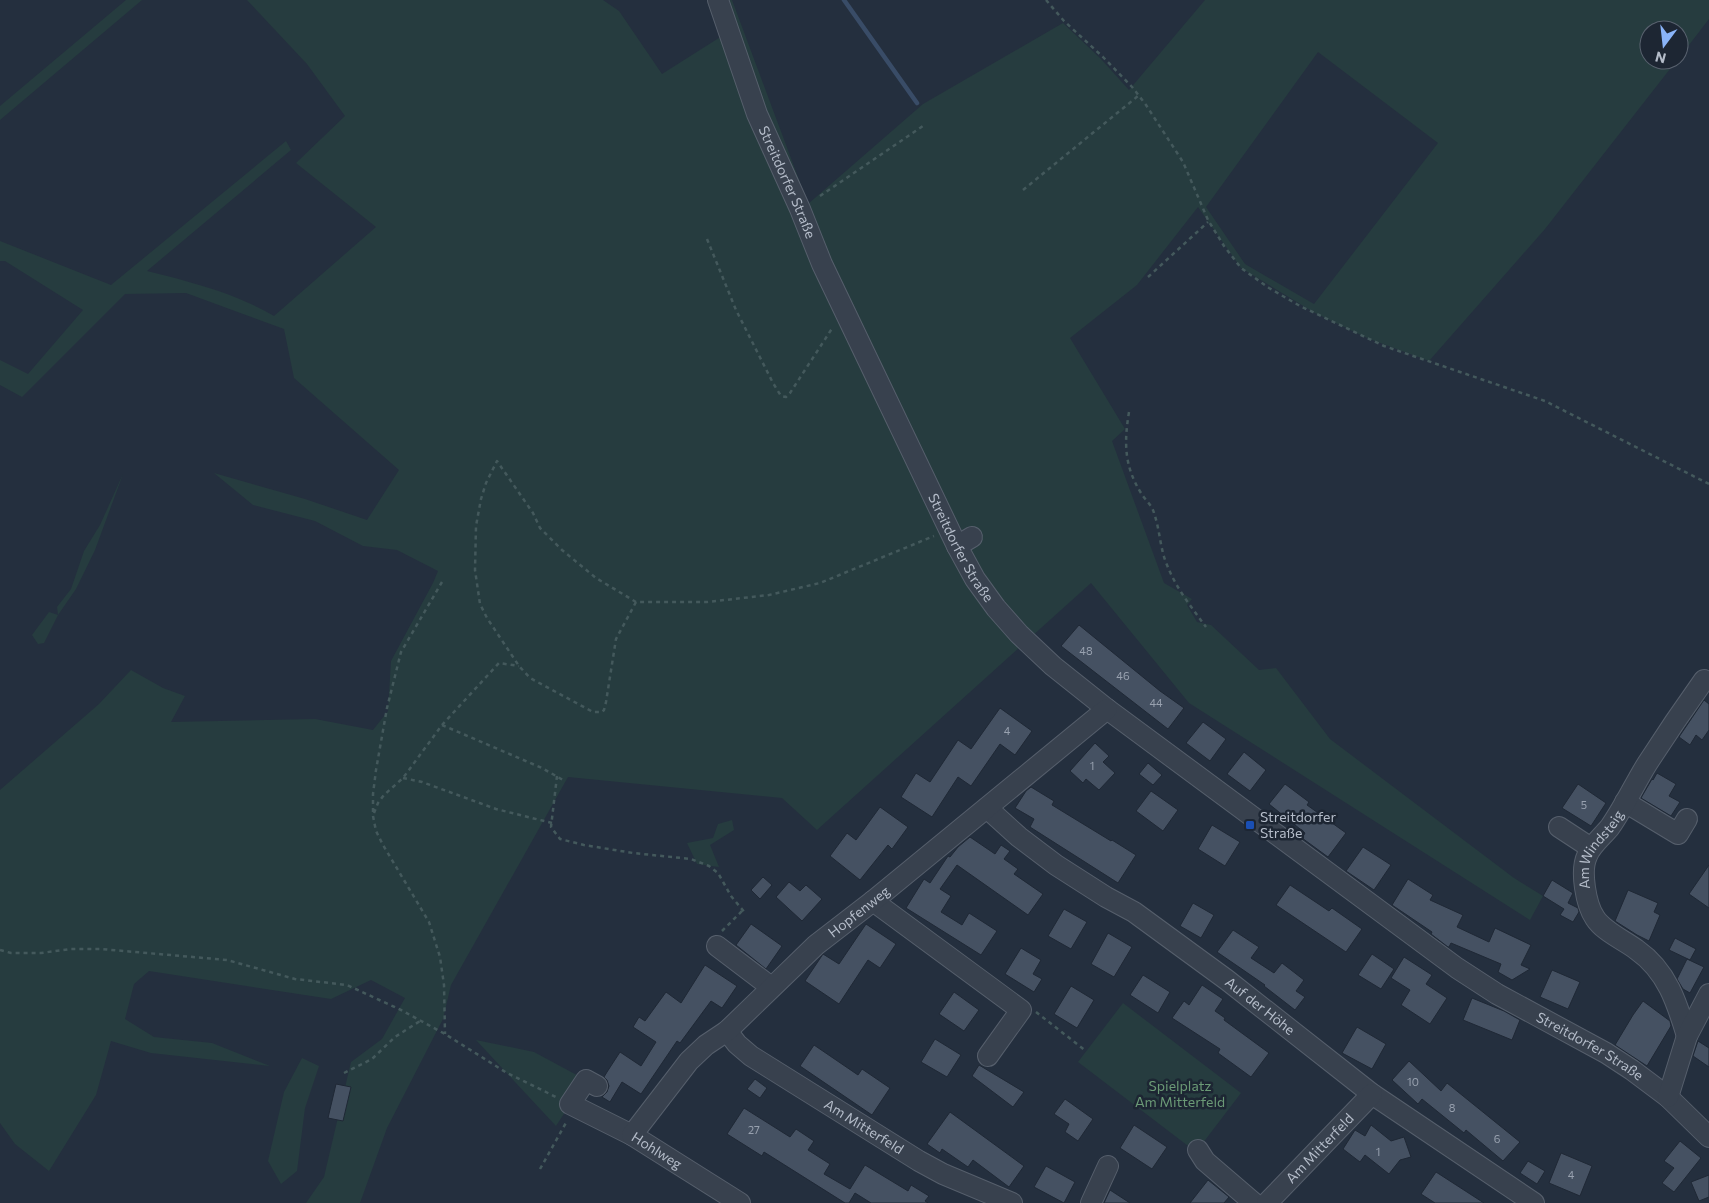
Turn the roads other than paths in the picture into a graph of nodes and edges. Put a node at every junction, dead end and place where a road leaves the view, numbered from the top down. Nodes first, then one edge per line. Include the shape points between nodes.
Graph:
1 (718, 0) edge
2 (1704, 680) dead end
3 (1107, 709) junction
4 (1625, 802) junction
5 (987, 808) junction
6 (1687, 819) dead end
7 (1559, 827) dead end
8 (1591, 848) junction
9 (873, 901) junction
10 (717, 946) road end
11 (771, 987) junction
12 (1709, 994) edge
13 (726, 1031) junction
14 (1687, 1036) junction
15 (988, 1056) dead end
16 (596, 1086) dead end
17 (1372, 1094) junction
18 (1668, 1097) junction
19 (632, 1135) junction
20 (1709, 1137) edge
21 (1198, 1150) dead end
22 (1108, 1166) dead end
23 (740, 1203) edge
24 (1012, 1203) edge
25 (1091, 1203) edge
26 (1254, 1203) edge
27 (1267, 1203) edge
28 (1534, 1203) edge

1 - 3 street, Streitdorfer Straße via 757,114 846,309 941,532 965,542 975,579 1019,634
2 - 4 street, Am Windsteig
3 - 5 street, Hopfenweg
3 - 18 street, Streitdorfer Straße via 1457,968 1497,994 1606,1053
4 - 6 street via 1678,834
4 - 8 street, Am Windsteig
5 - 9 street, Hopfenweg
5 - 17 street, Auf der Höhe via 1056,865 1181,945
7 - 8 street
8 - 14 street, Am Windsteig via 1584,876 1595,918 1655,965 1668,982
9 - 11 street, Hopfenweg via 816,944
9 - 15 street via 1021,1010
10 - 11 street
11 - 13 street, Hopfenweg
12 - 14 street
13 - 19 street, Hopfenweg via 689,1061
13 - 24 street, Am Mitterfeld via 751,1056 919,1161
14 - 18 street
16 - 19 street, Hohlweg via 586,1080 570,1104
17 - 27 street, Am Mitterfeld
17 - 28 street, Auf der Höhe
18 - 20 street, Streitdorfer Straße
19 - 23 street, Hohlweg
21 - 26 street via 1205,1161
22 - 25 street

